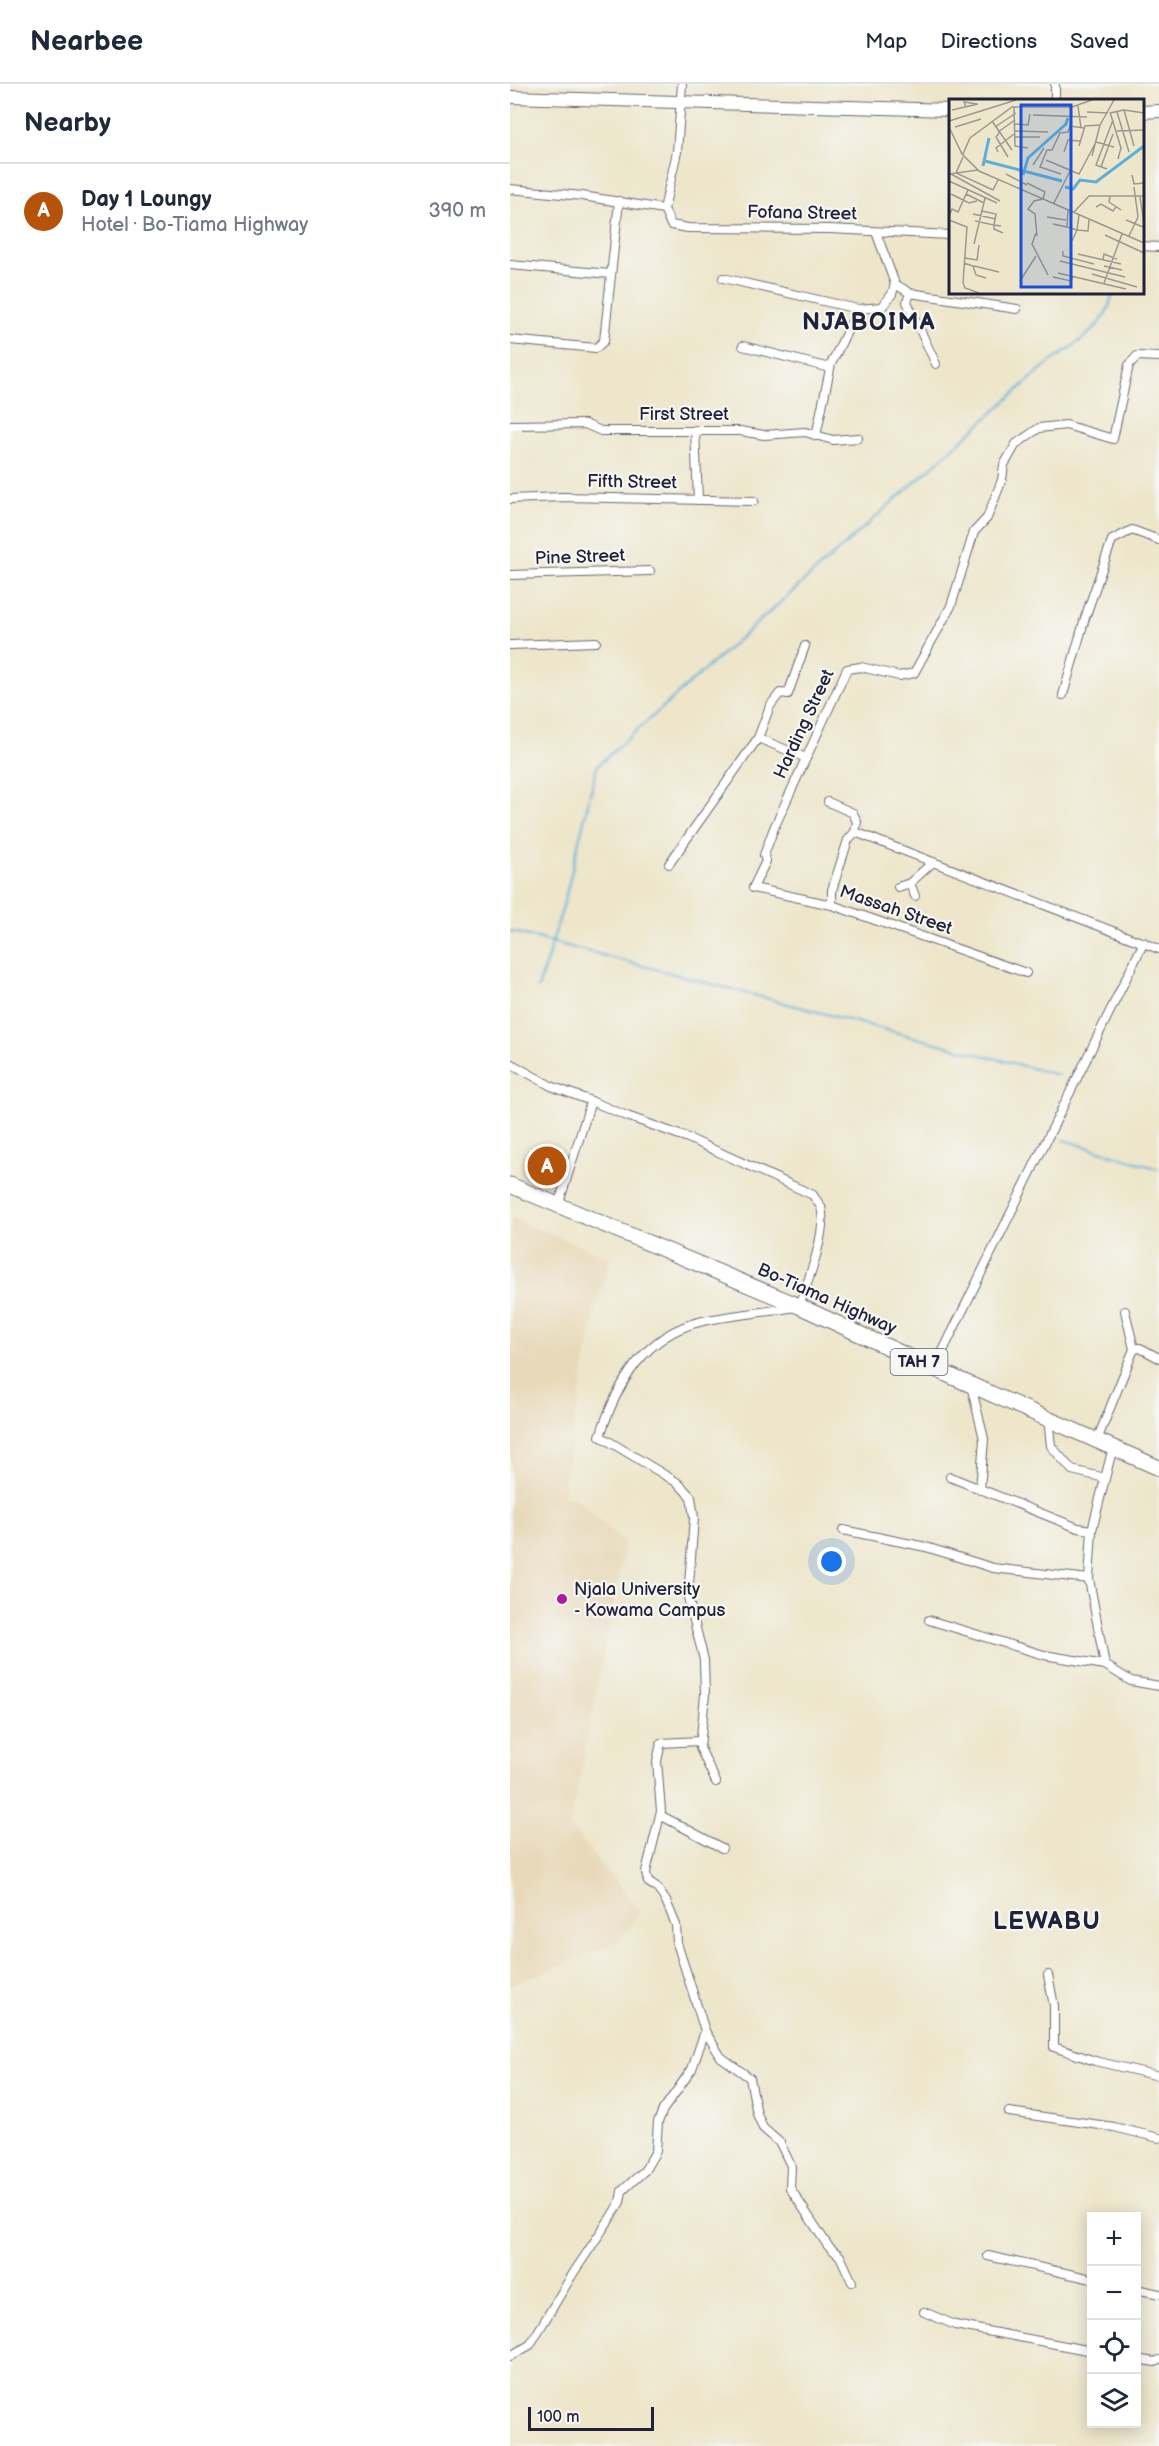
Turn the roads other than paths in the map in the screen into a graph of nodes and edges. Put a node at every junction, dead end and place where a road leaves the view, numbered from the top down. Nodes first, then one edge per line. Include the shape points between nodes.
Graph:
1 (682, 84) edge
2 (510, 97) edge
3 (681, 102) junction
4 (949, 110) edge
5 (1159, 111) edge
6 (1144, 112) edge
7 (510, 189) edge
8 (620, 201) junction
9 (664, 209) junction
10 (876, 231) junction
11 (949, 236) edge
12 (1144, 246) edge
13 (1159, 247) edge
14 (510, 265) edge
15 (610, 274) junction
16 (723, 278) dead end
17 (895, 284) junction
18 (910, 293) junction
19 (858, 309) junction
20 (1017, 309) dead end
21 (510, 340) edge
22 (743, 346) dead end
23 (1159, 357) edge
24 (936, 364) dead end
25 (830, 368) junction
26 (510, 425) edge
27 (695, 430) junction
28 (816, 436) junction
29 (858, 438) dead end
30 (510, 499) edge
31 (698, 500) junction
32 (754, 501) dead end
33 (1159, 540) edge
34 (650, 571) dead end
35 (510, 575) edge
36 (596, 642) dead end
37 (510, 645) edge
38 (805, 646) dead end
39 (1063, 695) dead end
40 (758, 738) junction
41 (806, 758) junction
42 (828, 802) dead end
43 (855, 832) junction
44 (933, 862) junction
45 (669, 864) dead end
46 (910, 883) junction
47 (898, 887) dead end
48 (753, 888) joint
49 (915, 896) dead end
50 (832, 905) junction
51 (1144, 942) junction
52 (1159, 949) edge
53 (1026, 973) dead end
54 (510, 1063) edge
55 (591, 1101) junction
56 (510, 1185) edge
57 (558, 1206) junction
58 (799, 1306) junction
59 (1125, 1311) dead end
60 (1134, 1349) junction
61 (1159, 1358) edge
62 (934, 1369) junction
63 (971, 1385) junction
64 (1048, 1418) junction
65 (1097, 1440) junction
66 (1113, 1447) junction
67 (1159, 1468) edge
68 (950, 1477) dead end
69 (1105, 1478) junction
70 (980, 1490) junction
71 (843, 1530) dead end
72 (1092, 1530) junction
73 (1089, 1579) junction
74 (929, 1620) dead end
75 (1105, 1665) junction
76 (1159, 1686) edge
77 (700, 1741) junction
78 (716, 1782) dead end
79 (660, 1815) junction
80 (722, 1848) dead end
81 (1048, 1975) dead end
82 (705, 2031) junction
83 (1159, 2076) edge
84 (1009, 2112) dead end
85 (1159, 2138) edge
86 (988, 2256) dead end
87 (1087, 2278) edge
88 (852, 2282) dead end
89 (1141, 2290) edge
90 (1159, 2294) edge
91 (924, 2312) dead end
92 (1087, 2350) edge
93 (510, 2356) edge
94 (1141, 2360) edge
95 (1159, 2360) edge

1 - 3 street
2 - 3 street
3 - 4 street
3 - 9 street via 677,152
5 - 6 street
7 - 8 street
8 - 9 street
8 - 15 street
9 - 10 street, Fofana Street via 671,225 688,228
10 - 11 street, Fofana Street
10 - 17 street
12 - 13 street
14 - 15 street
15 - 21 street via 604,341 596,348
16 - 19 street
17 - 18 street
17 - 19 street via 882,307
18 - 20 street
18 - 24 street via 907,302
19 - 25 street
22 - 25 street
23 - 41 street, Harding Street via 1137,356 1129,364 1113,439 1065,424 1040,428 1016,444 1004,465 987,518 974,532 951,606 914,672 899,676 861,667 848,669
25 - 28 street
26 - 27 street, First Street via 585,424 601,430
27 - 28 street, First Street via 764,435 806,432
27 - 31 street
28 - 29 street, First Street via 833,440
30 - 31 street, Fifth Street
31 - 32 street, Fifth Street
33 - 39 street via 1132,530 1112,540
34 - 35 street, Pine Street
36 - 37 street
38 - 40 street via 788,694 780,693 770,706
40 - 41 street
40 - 45 street
41 - 48 street, Harding Street via 774,828 764,855 766,861
42 - 43 street via 853,813 857,822
43 - 44 street
43 - 50 street via 848,840 832,890
44 - 46 street
44 - 51 street
46 - 47 street
46 - 49 street
48 - 50 street, Massah Street
50 - 53 street, Massah Street
51 - 52 street
51 - 62 street
54 - 55 street via 550,1086
55 - 57 street
55 - 58 street via 688,1138 813,1195 821,1208 820,1238
56 - 57 highway, Bo-Tiama Highway / TAH 7
57 - 58 highway, Bo-Tiama Highway / TAH 7
58 - 62 highway, Bo-Tiama Highway / TAH 7
58 - 77 street via 702,1321 671,1332 647,1351 622,1381 600,1436 678,1483 691,1497 694,1518 688,1597 704,1660
59 - 60 street
60 - 61 street
60 - 65 street
62 - 63 highway, Bo-Tiama Highway / TAH 7
63 - 64 highway, Bo-Tiama Highway / TAH 7
63 - 70 street via 984,1439
64 - 65 highway, Bo-Tiama Highway / TAH 7
64 - 69 street via 1052,1446 1072,1470
65 - 66 highway, Bo-Tiama Highway / TAH 7
66 - 67 highway, Bo-Tiama Highway / TAH 7
66 - 69 street
68 - 70 street
69 - 72 street
70 - 72 street
71 - 73 street via 926,1547 993,1568
72 - 73 street
73 - 75 street
74 - 75 street via 1044,1655
75 - 76 street via 1131,1681
77 - 78 street
77 - 79 street via 661,1743 657,1761
79 - 80 street
79 - 82 street via 646,1872 648,1882 666,1901 676,1925 677,1943
81 - 83 street via 1054,2006 1054,2047
82 - 88 street via 721,2057 750,2078 763,2128 780,2143 791,2166 790,2188 828,2246 840,2256
82 - 93 street via 692,2069 663,2110 656,2151 645,2170 622,2192 611,2217 530,2345
84 - 85 street via 1114,2127
86 - 87 street
89 - 90 street
91 - 92 street via 956,2325
94 - 95 street

